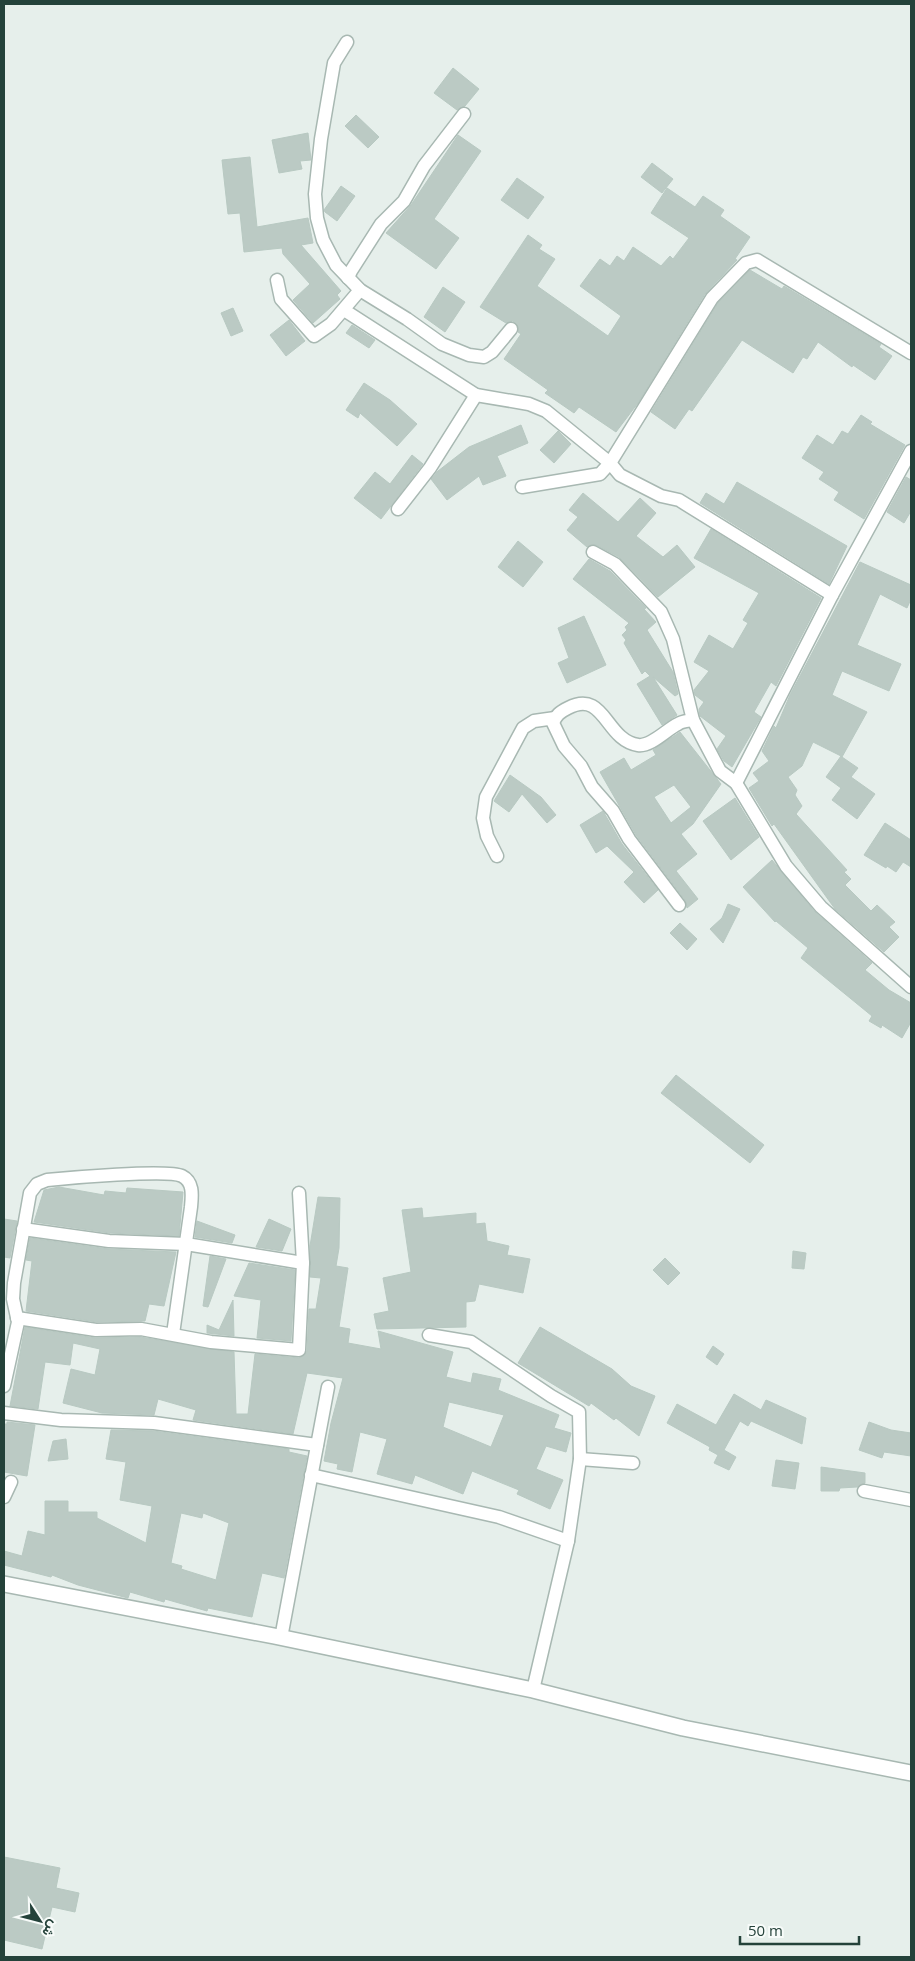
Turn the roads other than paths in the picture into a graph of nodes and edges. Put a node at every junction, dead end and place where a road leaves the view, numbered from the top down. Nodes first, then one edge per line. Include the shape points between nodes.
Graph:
1 (347, 42) dead end
2 (464, 114) dead end
3 (348, 278) junction
4 (277, 280) dead end
5 (360, 290) junction
6 (344, 310) junction
7 (511, 329) dead end
8 (911, 353) edge
9 (476, 395) junction
10 (911, 451) edge
11 (610, 463) junction
12 (522, 487) dead end
13 (398, 509) dead end
14 (593, 552) dead end
15 (832, 595) junction
16 (555, 718) junction
17 (693, 720) junction
18 (736, 783) junction
19 (497, 856) dead end
20 (679, 905) dead end
21 (911, 987) edge
22 (299, 1194) dead end
23 (23, 1229) junction
24 (186, 1244) junction
25 (303, 1263) junction
26 (12, 1312) edge
27 (174, 1334) junction
28 (428, 1335) dead end
29 (4, 1386) edge
30 (328, 1387) dead end
31 (4, 1412) edge
32 (317, 1445) junction
33 (580, 1459) junction
34 (633, 1463) dead end
35 (311, 1475) junction
36 (11, 1482) dead end
37 (864, 1491) dead end
38 (4, 1498) edge
39 (911, 1500) edge
40 (568, 1541) junction
41 (4, 1584) edge
42 (281, 1638) junction
43 (533, 1690) junction
44 (911, 1773) edge

1 - 3 street via 334,63 326,99 315,194 323,240 336,265
2 - 3 street via 424,166 404,201 381,224
3 - 5 street
4 - 6 street via 281,300 314,336
5 - 6 street
5 - 7 street via 442,344 469,355 484,357
6 - 9 street
8 - 11 street via 757,260 746,263 712,298
9 - 11 street via 529,404 546,412
9 - 13 street via 430,468
10 - 15 street
11 - 12 street via 600,474
11 - 15 street via 620,475 661,496 679,500
14 - 17 street via 615,564 661,612 674,639
15 - 18 street
16 - 17 street via 581,702 590,703 622,737 636,745 643,745 679,723
16 - 19 street via 534,721 523,728 486,797 483,818
16 - 20 street via 553,724 564,746
17 - 18 street via 720,771
18 - 21 street via 786,866 821,907
22 - 25 street
23 - 24 street via 109,1240
23 - 24 street via 30,1193 47,1180 174,1175 186,1180 192,1192
23 - 26 street
24 - 25 street
24 - 27 street
25 - 27 street via 299,1350 211,1342
26 - 27 street via 96,1330
26 - 29 street
28 - 33 street via 471,1342 579,1412
30 - 32 street
31 - 32 street via 61,1420 154,1423
32 - 35 street
33 - 34 street
33 - 40 street
35 - 40 street via 499,1517
35 - 42 street
36 - 38 street
37 - 39 street
40 - 43 street
41 - 42 street
42 - 43 street
43 - 44 street via 683,1728

